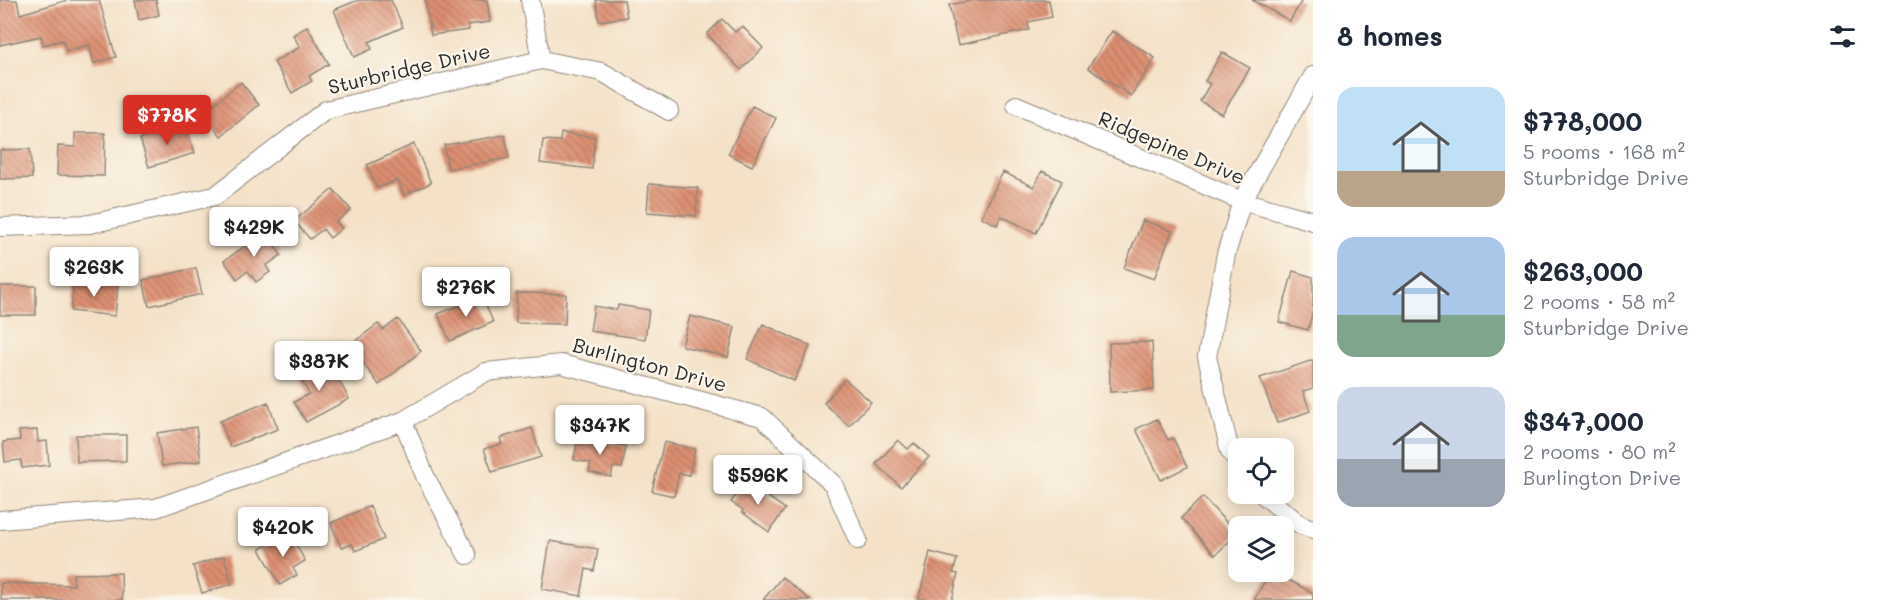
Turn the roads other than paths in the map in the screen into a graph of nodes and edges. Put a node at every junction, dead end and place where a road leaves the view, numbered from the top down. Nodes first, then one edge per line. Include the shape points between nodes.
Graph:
1 (530, 0) edge
2 (541, 60) junction
3 (1313, 76) edge
4 (1016, 105) dead end
5 (669, 111) dead end
6 (1242, 201) junction
7 (1313, 221) edge
8 (0, 227) edge
9 (403, 421) junction
10 (1228, 443) edge
11 (1275, 504) edge
12 (0, 520) edge
13 (1313, 529) edge
14 (858, 540) dead end
15 (467, 555) dead end

1 - 2 street
2 - 5 street, Sturbridge Drive via 602,72
2 - 8 street, Sturbridge Drive via 326,110 214,196 90,224
3 - 6 street
4 - 6 street, Ridgepine Drive
6 - 7 street, Ridgepine Drive
6 - 10 street via 1226,254 1207,357
9 - 12 street, Burlington Drive via 156,508
9 - 14 street, Burlington Drive via 486,372 561,363 762,417 833,484
9 - 15 street via 425,476
11 - 13 street via 1301,525

